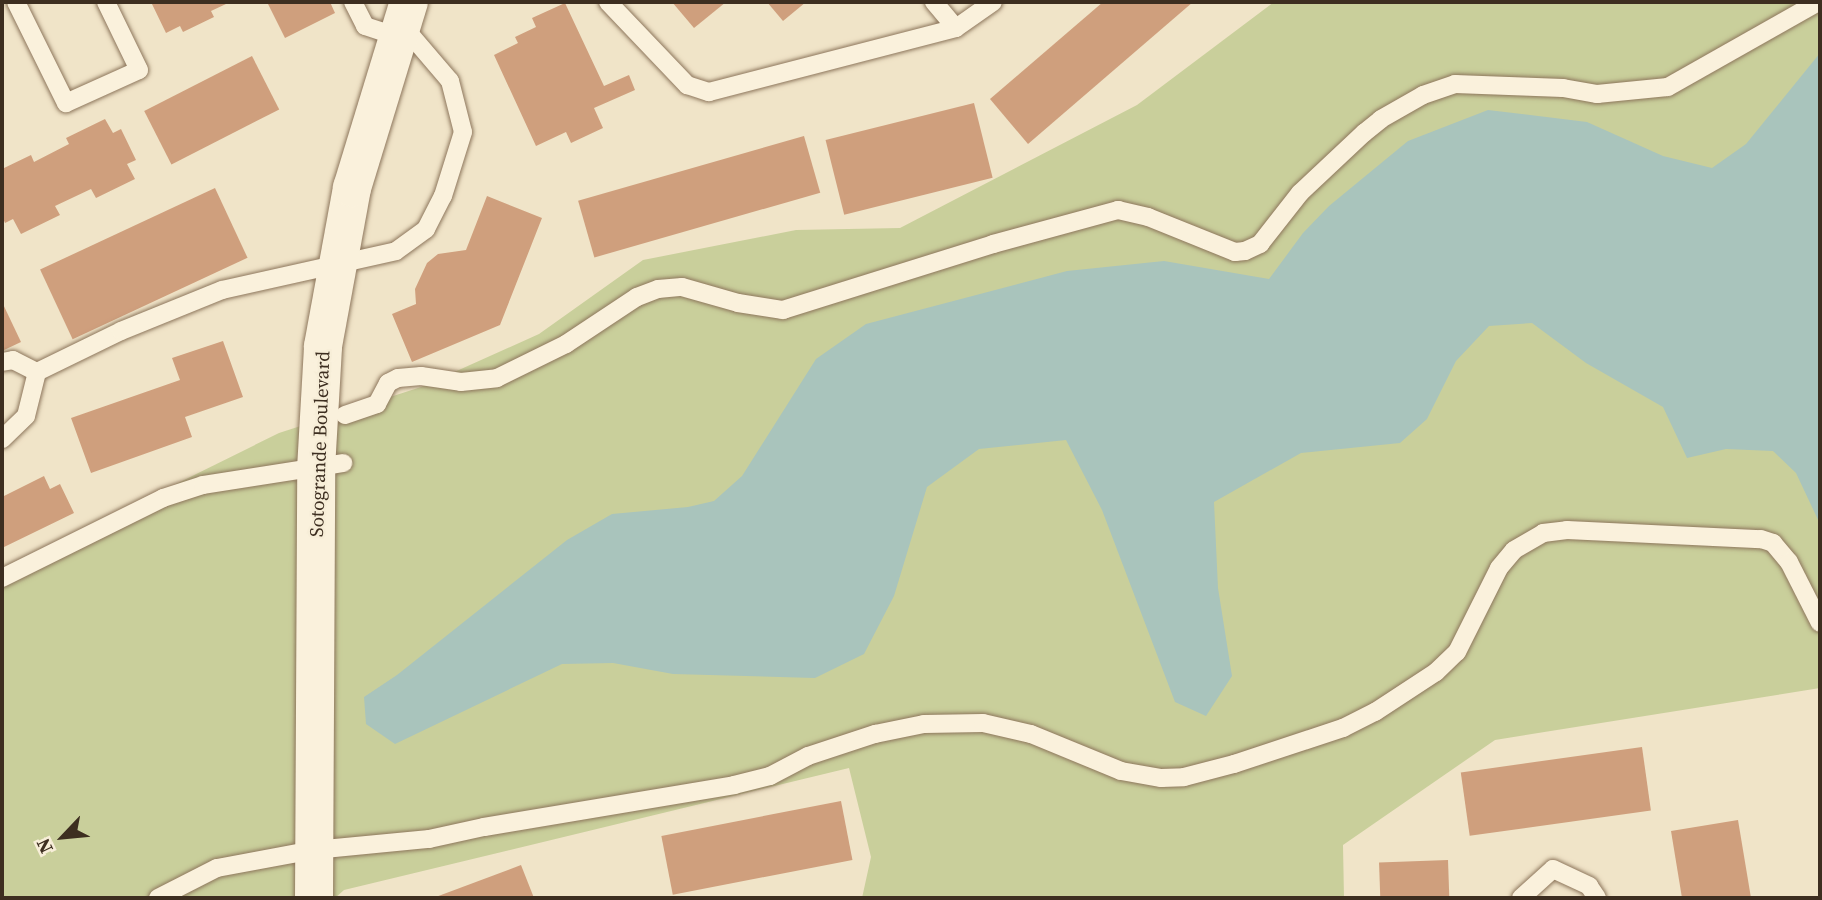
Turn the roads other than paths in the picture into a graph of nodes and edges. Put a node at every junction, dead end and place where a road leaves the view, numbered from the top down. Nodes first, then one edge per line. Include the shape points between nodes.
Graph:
1 (16, 2) edge
2 (106, 2) edge
3 (353, 2) edge
4 (608, 2) edge
5 (934, 2) edge
6 (993, 2) edge
7 (1818, 2) edge
8 (403, 21) edge
9 (956, 28) junction
10 (337, 262) junction
11 (2, 362) edge
12 (37, 372) junction
13 (345, 415) dead end
14 (2, 439) edge
15 (329, 466) junction
16 (2, 578) edge
17 (1820, 623) edge
18 (314, 850) junction
19 (158, 898) edge
20 (314, 898) edge
21 (1521, 898) edge
22 (1597, 898) edge

1 - 2 lane via 66,103 139,70
3 - 8 lane via 365,26
4 - 9 lane via 687,85 709,92
5 - 9 lane
6 - 9 lane
7 - 13 lane via 1668,87 1597,94 1563,88 1455,84 1423,95 1364,133 1300,193 1260,244 1245,251 1235,252 1148,217 1118,210 783,310 682,287 659,289 637,297 566,344 498,378 461,382 398,378 388,383 377,404
8 - 10 street, Sotogrande Boulevard via 352,188
8 - 10 lane via 450,81 463,132 443,196 426,229 396,251
10 - 12 lane via 222,290
10 - 15 street, Sotogrande Boulevard via 323,346
11 - 12 lane via 13,360
12 - 14 lane via 26,416
15 - 16 lane via 203,485 163,498
15 - 18 street, Sotogrande Boulevard via 315,626
17 - 18 lane via 1789,562 1773,543 1761,539 1567,530 1543,533 1514,550 1499,568 1457,652 1402,695 1343,728 1184,777 1121,771 1031,734 983,723 924,724 875,734 808,756 770,776 734,785 429,839
18 - 19 lane via 217,869
18 - 20 street, Sotogrande Boulevard
21 - 22 lane via 1553,869 1589,886

